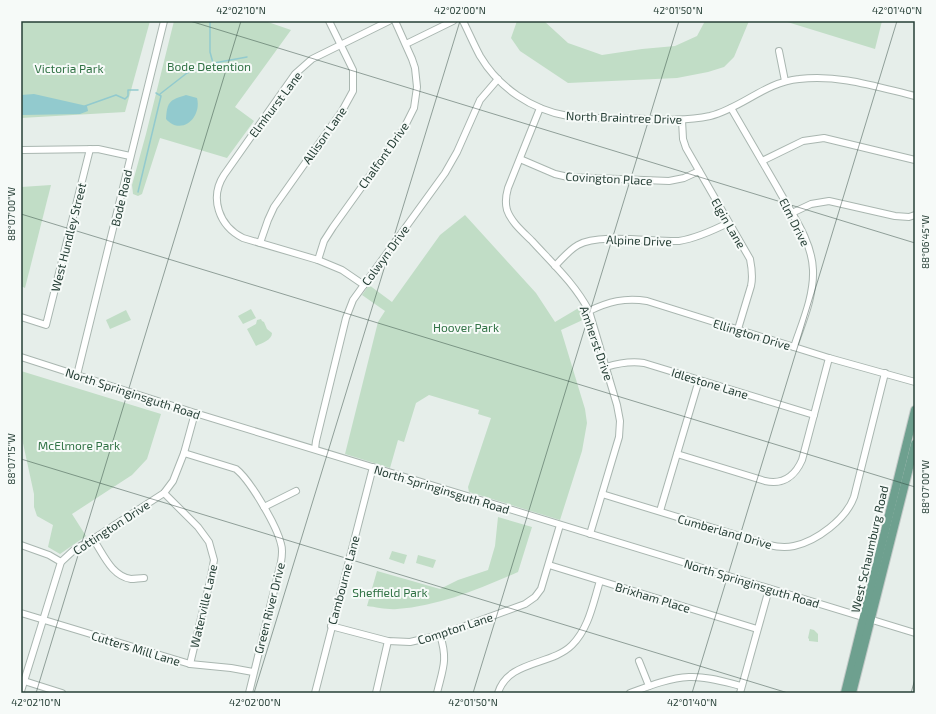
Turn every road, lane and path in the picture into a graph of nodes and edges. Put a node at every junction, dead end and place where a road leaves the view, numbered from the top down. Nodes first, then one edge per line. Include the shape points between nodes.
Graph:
1 (164, 21) edge
2 (329, 21) edge
3 (389, 21) edge
4 (395, 21) edge
5 (454, 21) edge
6 (463, 21) edge
7 (341, 44) junction
8 (406, 44) junction
9 (779, 52) dead end
10 (498, 79) junction
11 (785, 81) junction
12 (915, 96) edge
13 (540, 108) junction
14 (731, 108) junction
15 (682, 120) junction
16 (90, 149) junction
17 (22, 150) dead end
18 (130, 156) junction
19 (520, 159) junction
20 (915, 160) edge
21 (762, 161) junction
22 (699, 171) junction
23 (792, 213) junction
24 (915, 215) edge
25 (728, 223) junction
26 (260, 244) junction
27 (318, 260) junction
28 (555, 266) junction
29 (364, 285) junction
30 (588, 311) junction
31 (21, 317) edge
32 (738, 329) junction
33 (794, 347) junction
34 (21, 357) edge
35 (830, 358) junction
36 (606, 367) junction
37 (884, 373) junction
38 (76, 375) junction
39 (699, 380) junction
40 (915, 382) edge
41 (915, 410) edge
42 (195, 414) junction
43 (814, 415) junction
44 (915, 444) edge
45 (315, 449) junction
46 (184, 453) junction
47 (677, 454) junction
48 (373, 468) junction
49 (296, 491) dead end
50 (164, 493) junction
51 (602, 494) junction
52 (264, 507) junction
53 (660, 512) junction
54 (560, 525) junction
55 (590, 534) junction
56 (93, 539) junction
57 (21, 545) edge
58 (61, 562) junction
59 (549, 565) junction
60 (144, 578) dead end
61 (600, 581) junction
62 (769, 589) junction
63 (21, 613) edge
64 (868, 618) junction
65 (43, 619) junction
66 (331, 626) junction
67 (757, 629) junction
68 (915, 633) edge
69 (440, 635) junction
70 (388, 641) junction
71 (639, 661) dead end
72 (190, 664) junction
73 (253, 672) junction
74 (22, 681) edge
75 (649, 686) junction
76 (741, 686) junction
77 (21, 691) edge
78 (62, 693) edge
79 (249, 693) edge
80 (315, 693) edge
81 (376, 693) edge
82 (437, 693) edge
83 (498, 693) edge
84 (630, 693) edge
85 (740, 693) edge
86 (845, 693) edge
87 (852, 693) edge

1 - 18 street, Bode Road
2 - 7 street, Allison Lane
3 - 7 street, Elmhurst Lane
4 - 8 street, Chalfont Drive
5 - 8 street
6 - 10 street, North Braintree Drive via 480,56
7 - 26 street, Allison Lane via 353,70 352,91 342,111 274,207
7 - 26 street, Elmhurst Lane via 312,59 295,74 222,178 218,189 221,218 229,229 243,238
8 - 27 street, Chalfont Drive via 417,80 416,99 411,115 324,241
9 - 11 street
10 - 13 street, North Braintree Drive via 514,94
10 - 29 street, Colwyn Drive via 480,100 445,173
11 - 12 street, North Braintree Drive via 812,78 841,79
11 - 14 street, North Braintree Drive
13 - 15 street, North Braintree Drive via 569,116
13 - 19 street, Amherst Drive
14 - 15 street, North Braintree Drive via 710,116
14 - 21 street, Elm Drive
15 - 22 street, Elgin Lane via 683,139
16 - 17 street
16 - 18 street
16 - 31 street, West Hundley Street via 46,325
18 - 38 street, Bode Road
19 - 22 street, Covington Place via 555,174 576,178 669,181
19 - 28 street, Amherst Drive via 508,188 506,208 514,221
20 - 21 street via 824,138 803,141
21 - 23 street, Elm Drive
22 - 25 street, Elgin Lane
23 - 24 street via 810,204 829,201 895,216
23 - 33 street, Elm Drive via 808,245 813,270 810,297
25 - 28 street, Alpine Drive via 702,236 679,241 591,240 577,246
25 - 32 street, Elgin Lane via 750,260 752,273 751,286
26 - 27 street
27 - 29 street via 342,270
28 - 30 street, Amherst Drive via 574,287
29 - 45 street, Colwyn Drive via 353,300 346,318
30 - 32 street, Ellington Drive via 611,301 638,300
30 - 36 street, Amherst Drive
32 - 33 street, Ellington Drive
33 - 35 street, Ellington Drive
34 - 38 street, North Springinsguth Road
35 - 37 street, Ellington Drive
35 - 43 street
36 - 39 street, Idlestone Lane via 622,362 636,362
36 - 51 street, Amherst Drive via 618,409 620,429
37 - 40 street, Ellington Drive
37 - 53 street, Cumberland Drive via 854,497 846,513 833,526 800,545 786,547 769,545
38 - 42 street, North Springinsguth Road
39 - 43 street, Idlestone Lane
39 - 47 street
41 - 64 main road, West Schaumburg Road
42 - 45 street, North Springinsguth Road
42 - 46 street, Cottington Drive
43 - 47 street via 799,467 789,478 777,482 765,481
44 - 64 main road, West Schaumburg Road
45 - 48 street, North Springinsguth Road
46 - 50 street, Cottington Drive via 173,481
46 - 52 street, Green River Drive via 236,469 248,481
47 - 53 street
48 - 54 street, North Springinsguth Road
48 - 66 street, Cambourne Lane
49 - 52 street
50 - 56 street, Cottington Drive
50 - 72 street, Waterville Lane via 198,527 209,542 214,560
51 - 53 street, Cumberland Drive
51 - 55 street, Amherst Drive
52 - 73 street, Green River Drive via 280,541 282,554
54 - 55 street, North Springinsguth Road
54 - 59 street
55 - 62 street, North Springinsguth Road
56 - 58 street, Cottington Drive via 75,549
56 - 60 street via 118,574 131,579
57 - 58 street
58 - 65 street, Cottington Drive
59 - 61 street, Brixham Place
59 - 69 street, Compton Lane via 541,589 530,602
61 - 67 street, Brixham Place
61 - 83 street via 587,623 573,644 558,655 513,672 503,682
62 - 64 street, North Springinsguth Road
62 - 67 street
63 - 65 street, Cutters Mill Lane
64 - 68 street, North Springinsguth Road
64 - 86 main road, West Schaumburg Road
64 - 87 main road, West Schaumburg Road
65 - 72 street, Cutters Mill Lane
65 - 74 street, Cottington Drive
66 - 70 street, Compton Lane
66 - 80 street, Cambourne Lane
67 - 76 street
69 - 70 street, Compton Lane via 410,642
69 - 82 street via 445,657
70 - 81 street
71 - 75 street
72 - 73 street, Cutters Mill Lane
73 - 79 street, Green River Drive
74 - 77 street, Cottington Drive
74 - 78 street
75 - 76 street via 690,676
75 - 84 street
76 - 85 street

